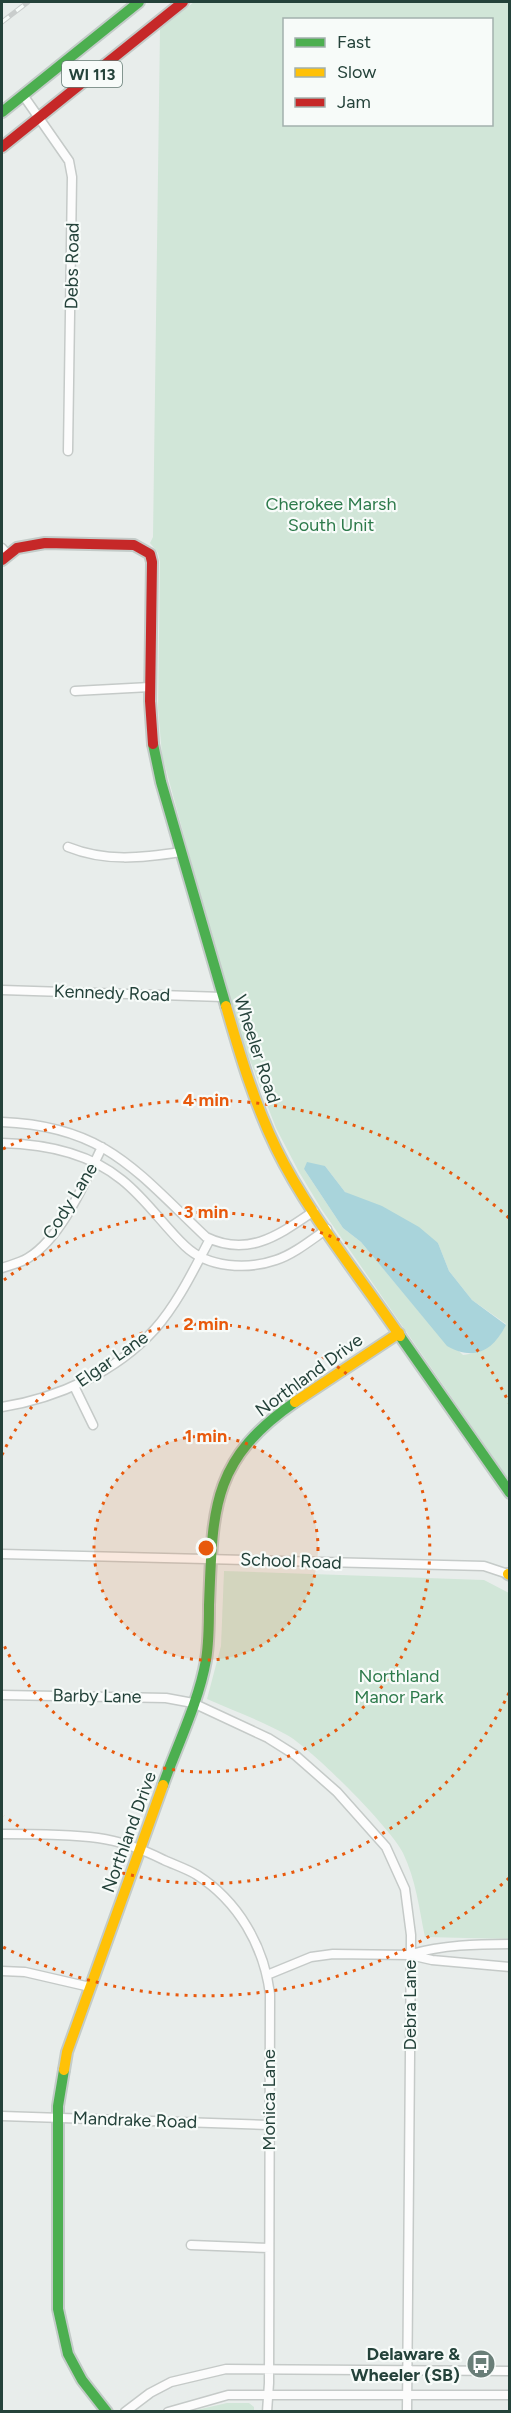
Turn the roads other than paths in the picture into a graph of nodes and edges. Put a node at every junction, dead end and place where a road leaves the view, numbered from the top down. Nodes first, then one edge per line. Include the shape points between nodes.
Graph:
1 (140, 2) edge
2 (183, 2) edge
3 (23, 95) junction
4 (2, 112) edge
5 (39, 117) junction
6 (2, 147) edge
7 (68, 452) dead end
8 (4, 554) edge
9 (150, 687) junction
10 (75, 691) dead end
11 (68, 847) dead end
12 (181, 852) junction
13 (2, 990) edge
14 (223, 997) junction
15 (2, 1122) edge
16 (2, 1143) edge
17 (102, 1147) junction
18 (94, 1164) junction
19 (314, 1211) junction
20 (327, 1229) junction
21 (210, 1239) junction
22 (200, 1257) junction
23 (2, 1268) edge
24 (399, 1333) junction
25 (74, 1386) junction
26 (2, 1407) edge
27 (93, 1425) dead end
28 (510, 1493) edge
29 (2, 1554) edge
30 (211, 1559) junction
31 (509, 1574) edge
32 (2, 1695) edge
33 (193, 1703) junction
34 (2, 1834) edge
35 (140, 1850) junction
36 (510, 1944) edge
37 (410, 1955) junction
38 (510, 1967) edge
39 (2, 1971) edge
40 (267, 1975) junction
41 (90, 1987) junction
42 (2, 2116) edge
43 (58, 2117) junction
44 (269, 2125) junction
45 (191, 2245) dead end
46 (268, 2248) junction
47 (269, 2368) junction
48 (408, 2370) junction
49 (510, 2371) edge
50 (268, 2393) junction
51 (406, 2393) junction
52 (510, 2395) edge
53 (107, 2412) edge
54 (125, 2412) edge
55 (168, 2412) edge
56 (267, 2412) edge
57 (407, 2412) edge

1 - 3 street, WI 113
2 - 5 street, WI 113
3 - 4 street, WI 113
3 - 5 street, Debs Road
5 - 6 street, WI 113
5 - 7 street, Debs Road via 69,161 72,177
8 - 9 street, Wheeler Road via 45,543 134,545 147,551 153,562
9 - 10 street
9 - 12 street, Wheeler Road via 155,754
11 - 12 street via 104,857
12 - 14 street, Wheeler Road
13 - 14 street, Kennedy Road
14 - 19 street, Wheeler Road via 261,1118
15 - 17 street via 58,1128
16 - 18 street via 43,1145 71,1152
17 - 18 street, Cody Lane
17 - 21 street via 147,1180
18 - 22 street via 121,1179
18 - 23 street, Cody Lane via 47,1242 26,1259
19 - 20 street, Wheeler Road
19 - 21 street via 268,1240 239,1245
20 - 22 street via 278,1260 260,1265 222,1264
20 - 24 street, Wheeler Road
21 - 22 street, Elgar Lane
22 - 25 street, Elgar Lane via 154,1330 114,1362
24 - 28 street, Wheeler Road
24 - 30 street, Northland Drive via 285,1409 249,1440 220,1491
25 - 26 street, Elgar Lane via 58,1394
25 - 27 street
29 - 30 street, School Road
30 - 31 street, School Road via 484,1566
30 - 33 street, Northland Drive via 206,1660
32 - 33 street, Barby Lane via 147,1697
33 - 35 street, Northland Drive
33 - 37 street, Debra Lane via 296,1755 379,1837 405,1889
34 - 35 street, Monica Lane via 99,1838
35 - 40 street, Monica Lane via 196,1874 221,1895 243,1919
35 - 41 street, Northland Drive
36 - 37 street via 436,1948
37 - 38 street
37 - 40 street via 320,1955
37 - 48 street, Debra Lane
39 - 41 street via 36,1974
40 - 44 street, Monica Lane
41 - 43 street, Northland Drive via 67,2052
42 - 43 street, Mandrake Road
43 - 44 street, Mandrake Road
43 - 53 street, Northland Drive via 60,2319 75,2369
44 - 46 street, Monica Lane
45 - 46 street
46 - 47 street, Monica Lane
47 - 48 street
47 - 50 street, Monica Lane
47 - 54 street via 226,2369 171,2382
48 - 49 street
48 - 51 street, Debra Lane
50 - 51 street
50 - 55 street via 212,2398
50 - 56 street, Monica Lane
51 - 52 street
51 - 57 street, Debra Lane

